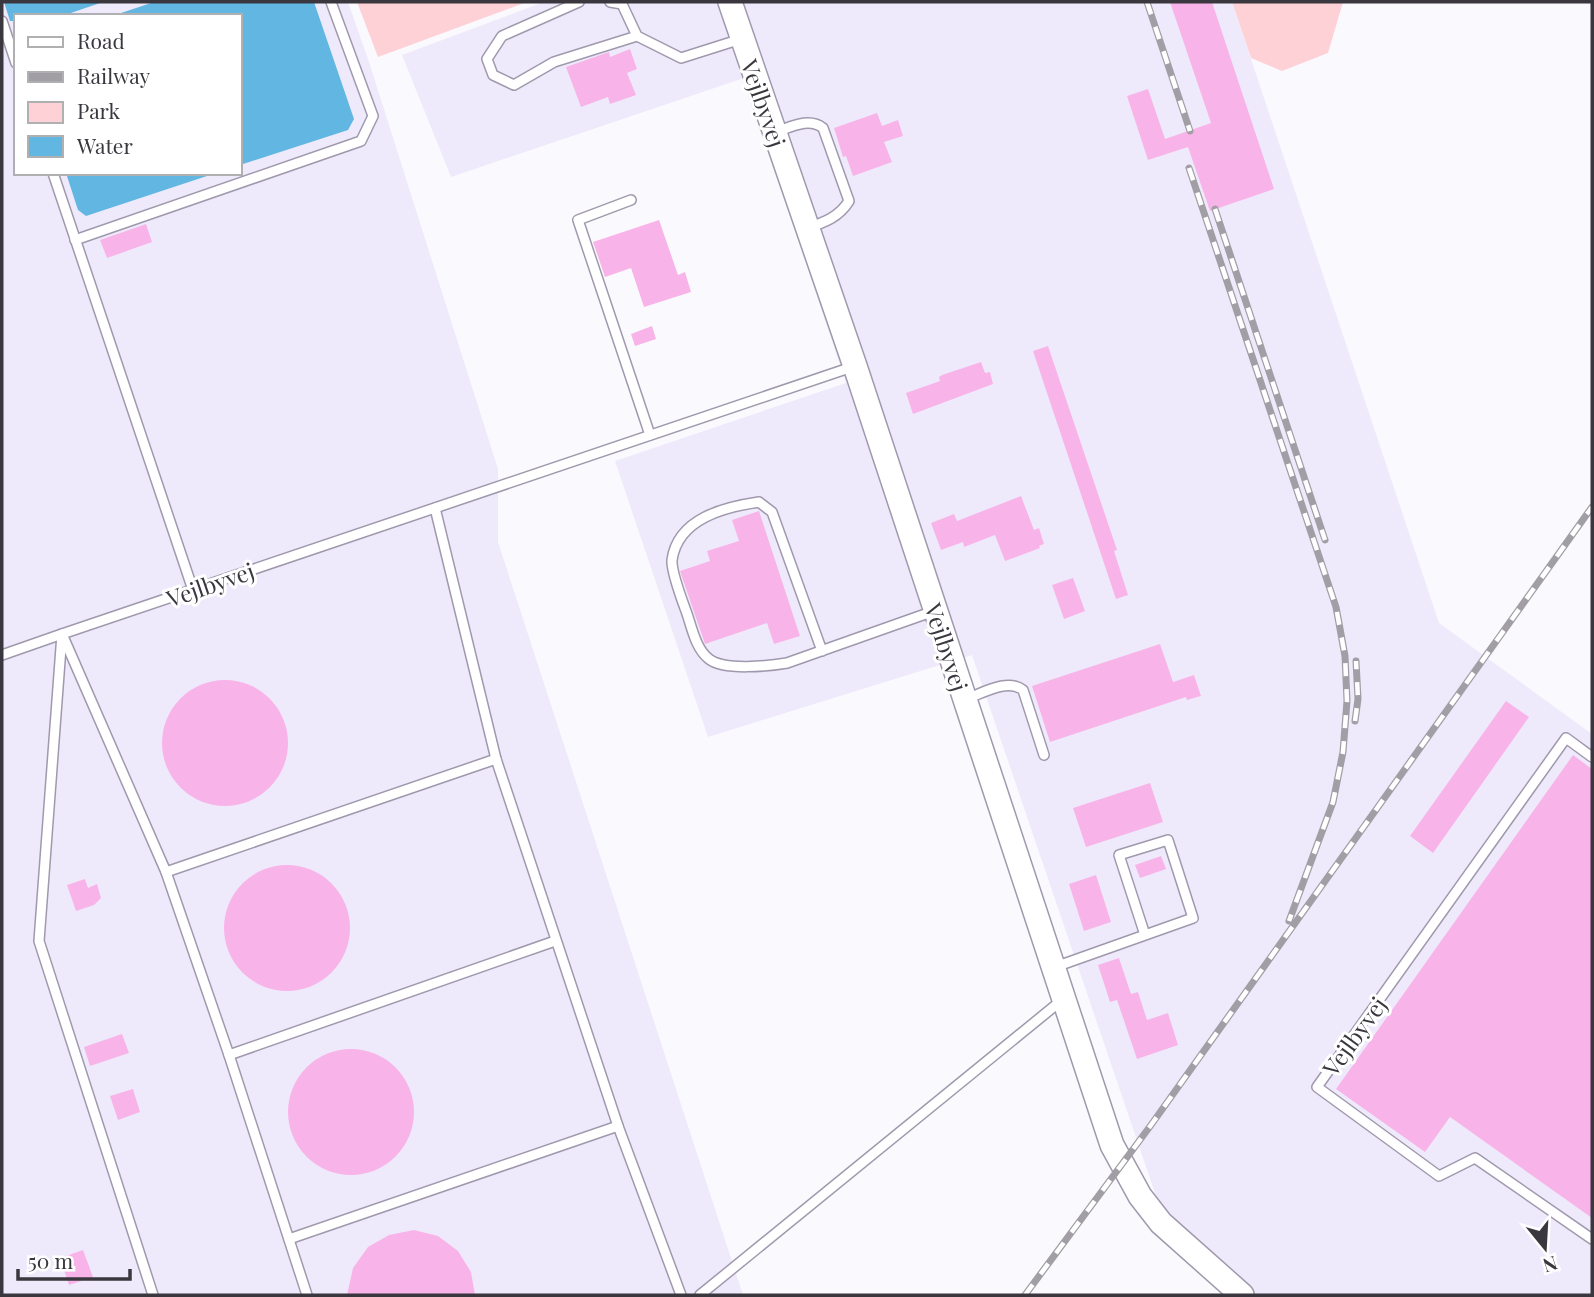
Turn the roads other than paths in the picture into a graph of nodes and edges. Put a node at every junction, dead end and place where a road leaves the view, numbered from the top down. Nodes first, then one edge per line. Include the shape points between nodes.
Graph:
1 (331, 2) edge
2 (579, 2) edge
3 (610, 2) edge
4 (730, 2) edge
5 (2, 21) edge
6 (638, 36) junction
7 (742, 38) junction
8 (14, 57) edge
9 (774, 133) junction
10 (54, 175) edge
11 (631, 200) dead end
12 (807, 228) junction
13 (75, 240) junction
14 (855, 366) junction
15 (650, 435) junction
16 (435, 508) junction
17 (193, 590) junction
18 (935, 611) junction
19 (62, 634) junction
20 (822, 651) junction
21 (2, 655) edge
22 (964, 699) junction
23 (1044, 755) dead end
24 (1592, 757) edge
25 (496, 759) junction
26 (166, 872) junction
27 (1145, 935) junction
28 (555, 941) junction
29 (1053, 967) junction
30 (1063, 998) junction
31 (229, 1055) junction
32 (618, 1125) junction
33 (289, 1239) junction
34 (1592, 1239) edge
35 (153, 1295) edge
36 (307, 1295) edge
37 (681, 1295) edge
38 (700, 1295) edge
39 (1242, 1295) edge

1 - 13 lane via 373,116 361,141
2 - 6 lane via 502,36 487,59 494,75 514,85 554,62
3 - 6 lane via 622,4
4 - 7 street, Vejlbyvej
5 - 8 lane
6 - 7 lane, Vejlbyvej via 681,58
7 - 9 street, Vejlbyvej
9 - 12 street, Vejlbyvej
9 - 12 lane via 807,122 823,128 849,201 826,222
10 - 13 lane
11 - 15 lane via 578,220
12 - 14 street, Vejlbyvej
13 - 17 lane
14 - 15 lane, Vejlbyvej
14 - 18 street, Vejlbyvej
15 - 16 lane, Vejlbyvej
16 - 17 lane, Vejlbyvej
16 - 25 lane
17 - 19 lane, Vejlbyvej
18 - 20 lane
18 - 22 street, Vejlbyvej
19 - 21 lane, Vejlbyvej
19 - 26 lane
19 - 35 lane via 38,942
20 - 20 lane via 764,667 710,661 699,649 672,561 680,538 696,522 725,507 759,502 772,512
22 - 23 lane via 1016,685 1023,690
22 - 29 street, Vejlbyvej
24 - 34 lane, Vejlbyvej via 1566,738 1317,1087 1439,1176 1475,1158
25 - 26 lane
25 - 28 lane
26 - 31 lane
27 - 27 lane via 1193,918 1168,839 1119,855
27 - 29 lane
28 - 31 lane
28 - 32 lane
29 - 30 street, Vejlbyvej
30 - 38 lane
30 - 39 street, Vejlbyvej via 1112,1145 1130,1180 1161,1223
31 - 33 lane
32 - 33 lane
32 - 37 lane
33 - 36 lane

